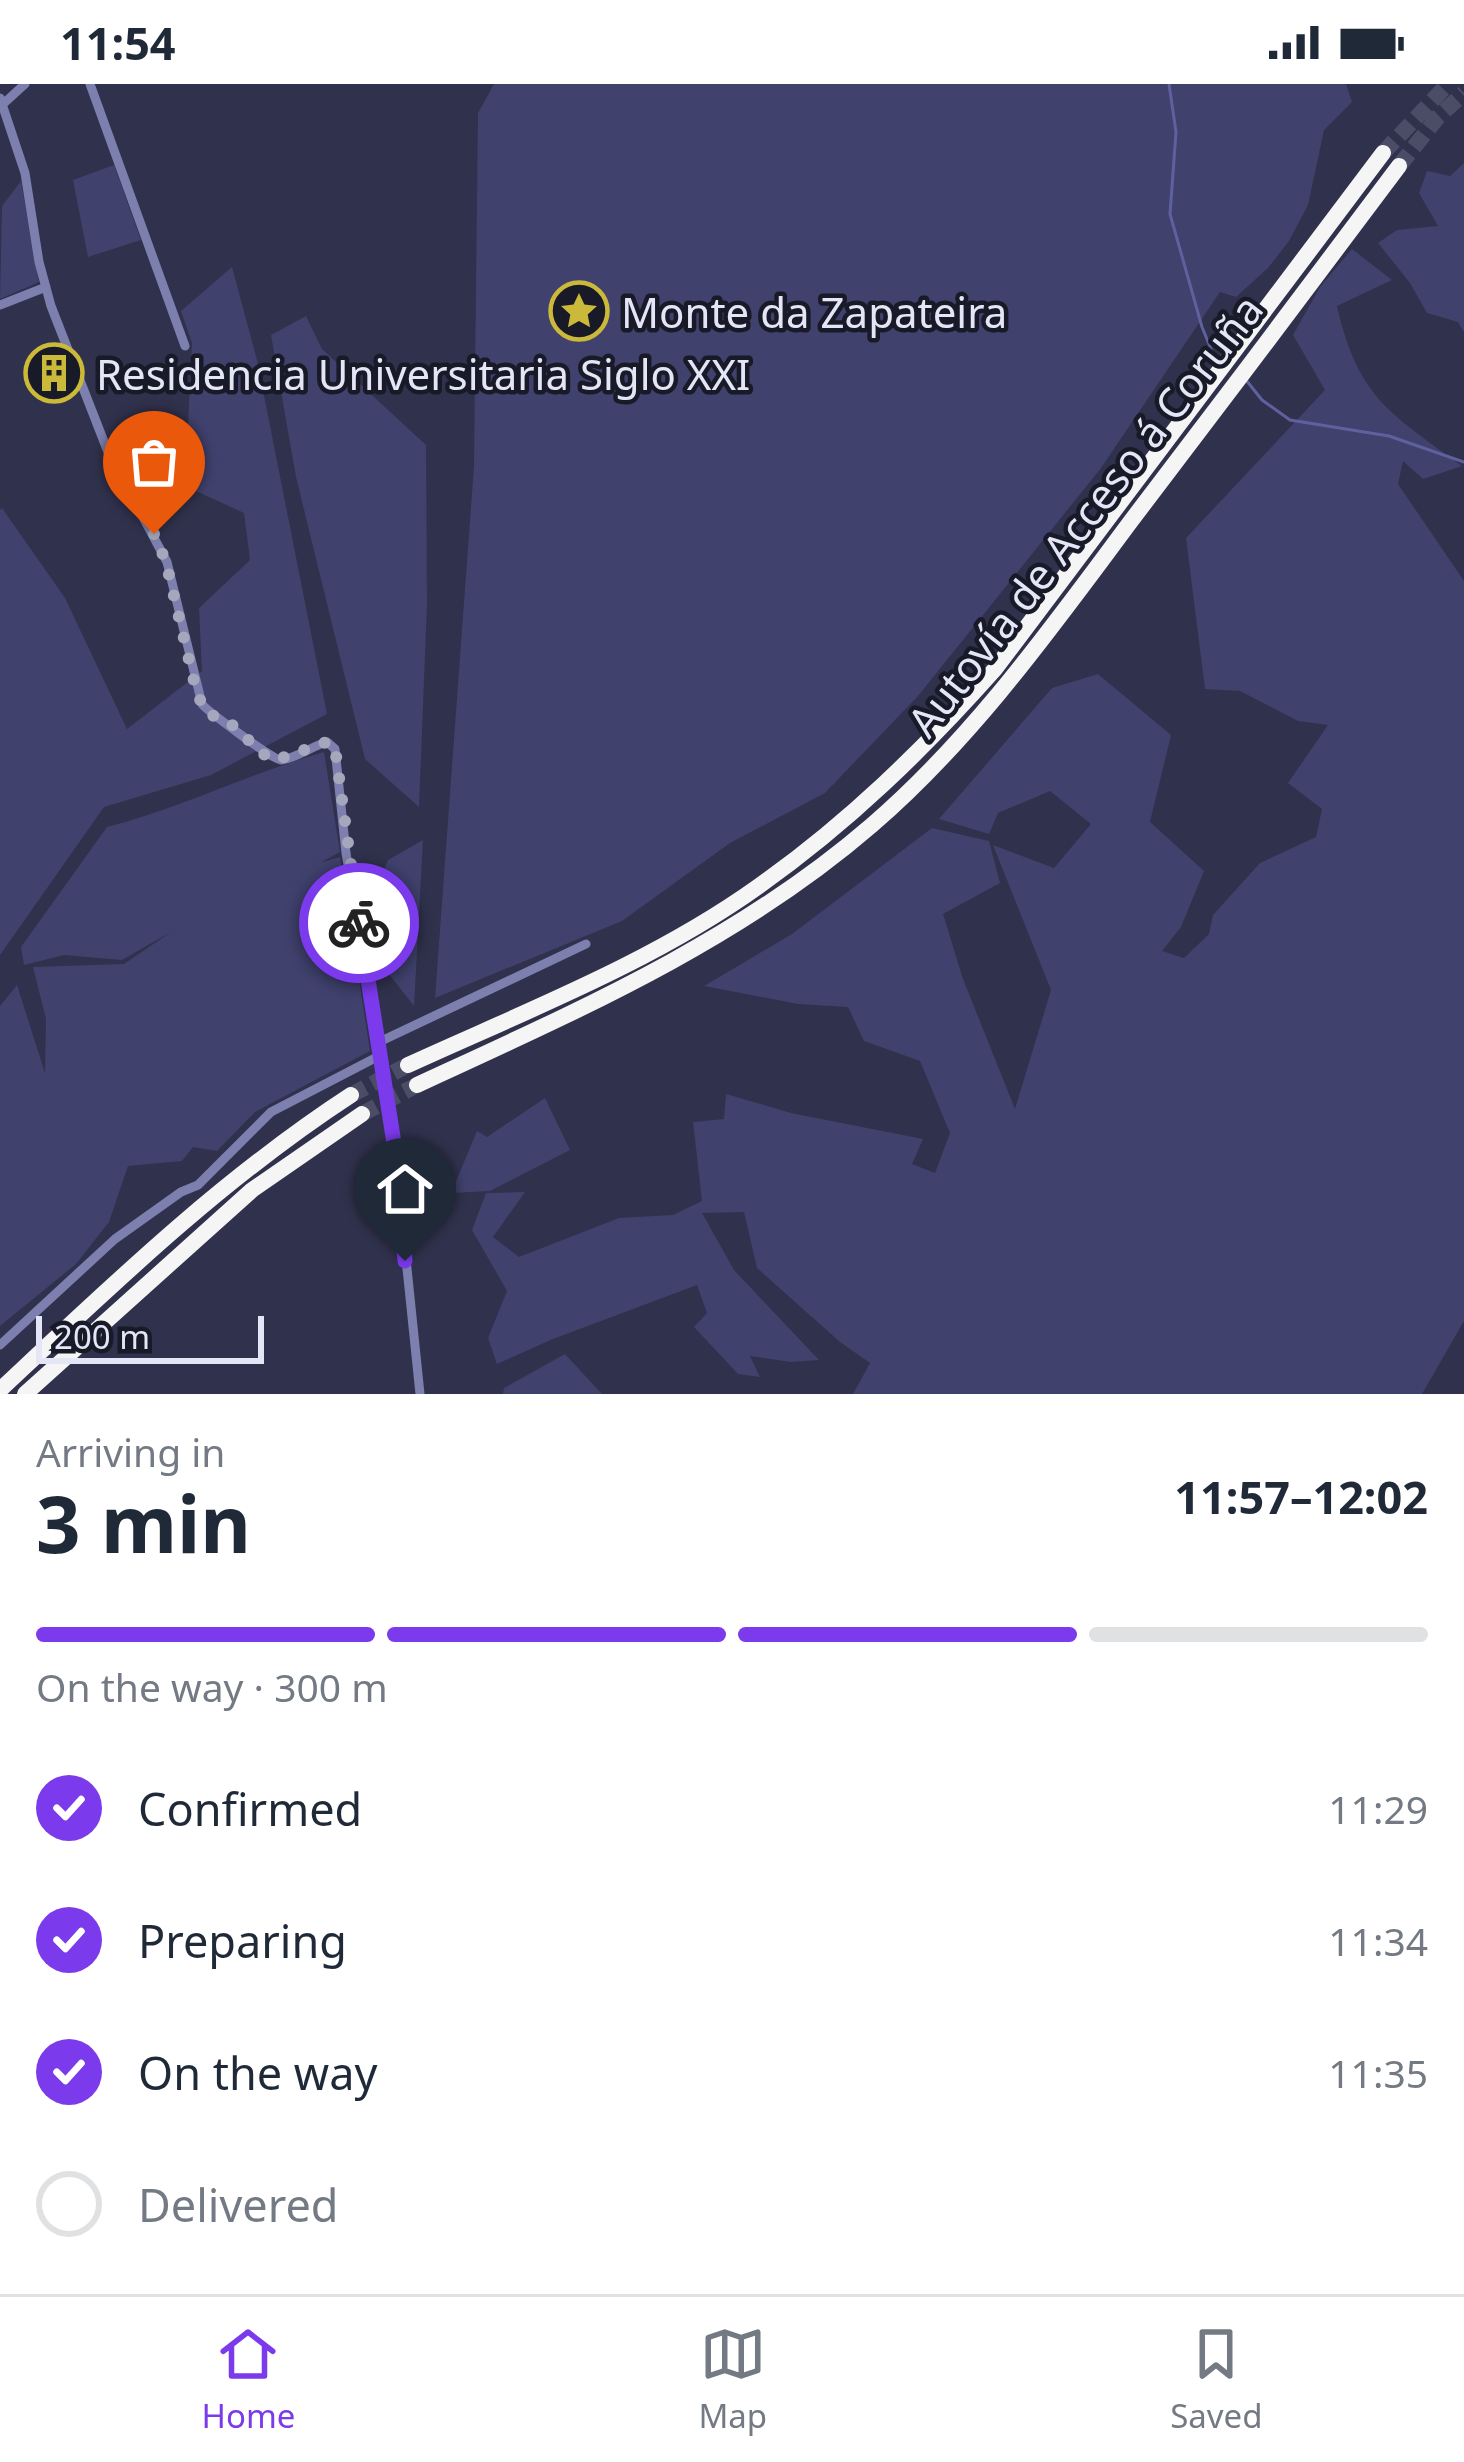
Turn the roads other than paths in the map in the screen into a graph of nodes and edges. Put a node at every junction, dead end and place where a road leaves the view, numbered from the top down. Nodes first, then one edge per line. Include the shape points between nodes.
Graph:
1 (25, 84) edge
2 (90, 84) edge
3 (1, 102) edge
4 (1383, 153) tunnel mouth
5 (1399, 166) tunnel mouth
6 (46, 287) junction
7 (0, 305) edge
8 (185, 346) dead end
9 (586, 944) dead end
10 (378, 1050) junction
11 (408, 1065) tunnel mouth
12 (417, 1085) tunnel mouth
13 (351, 1095) tunnel mouth
14 (362, 1114) tunnel mouth
15 (0, 1345) edge
16 (0, 1390) edge
17 (25, 1394) edge
18 (420, 1394) edge

1 - 3 street
2 - 8 street
3 - 6 street via 26,173
4 - 11 highway, Autovía de Acceso á Coruña via 995,669 860,809 756,889 664,944
5 - 12 highway, Autovía de Acceso á Coruña via 1029,657 872,824 763,909 679,960
6 - 7 street
6 - 10 street via 108,452 161,547 207,713 268,758 327,742 335,748
9 - 10 street
10 - 15 street via 271,1112 198,1185 115,1239
10 - 18 street
13 - 16 highway via 206,1201
14 - 17 highway via 252,1190

